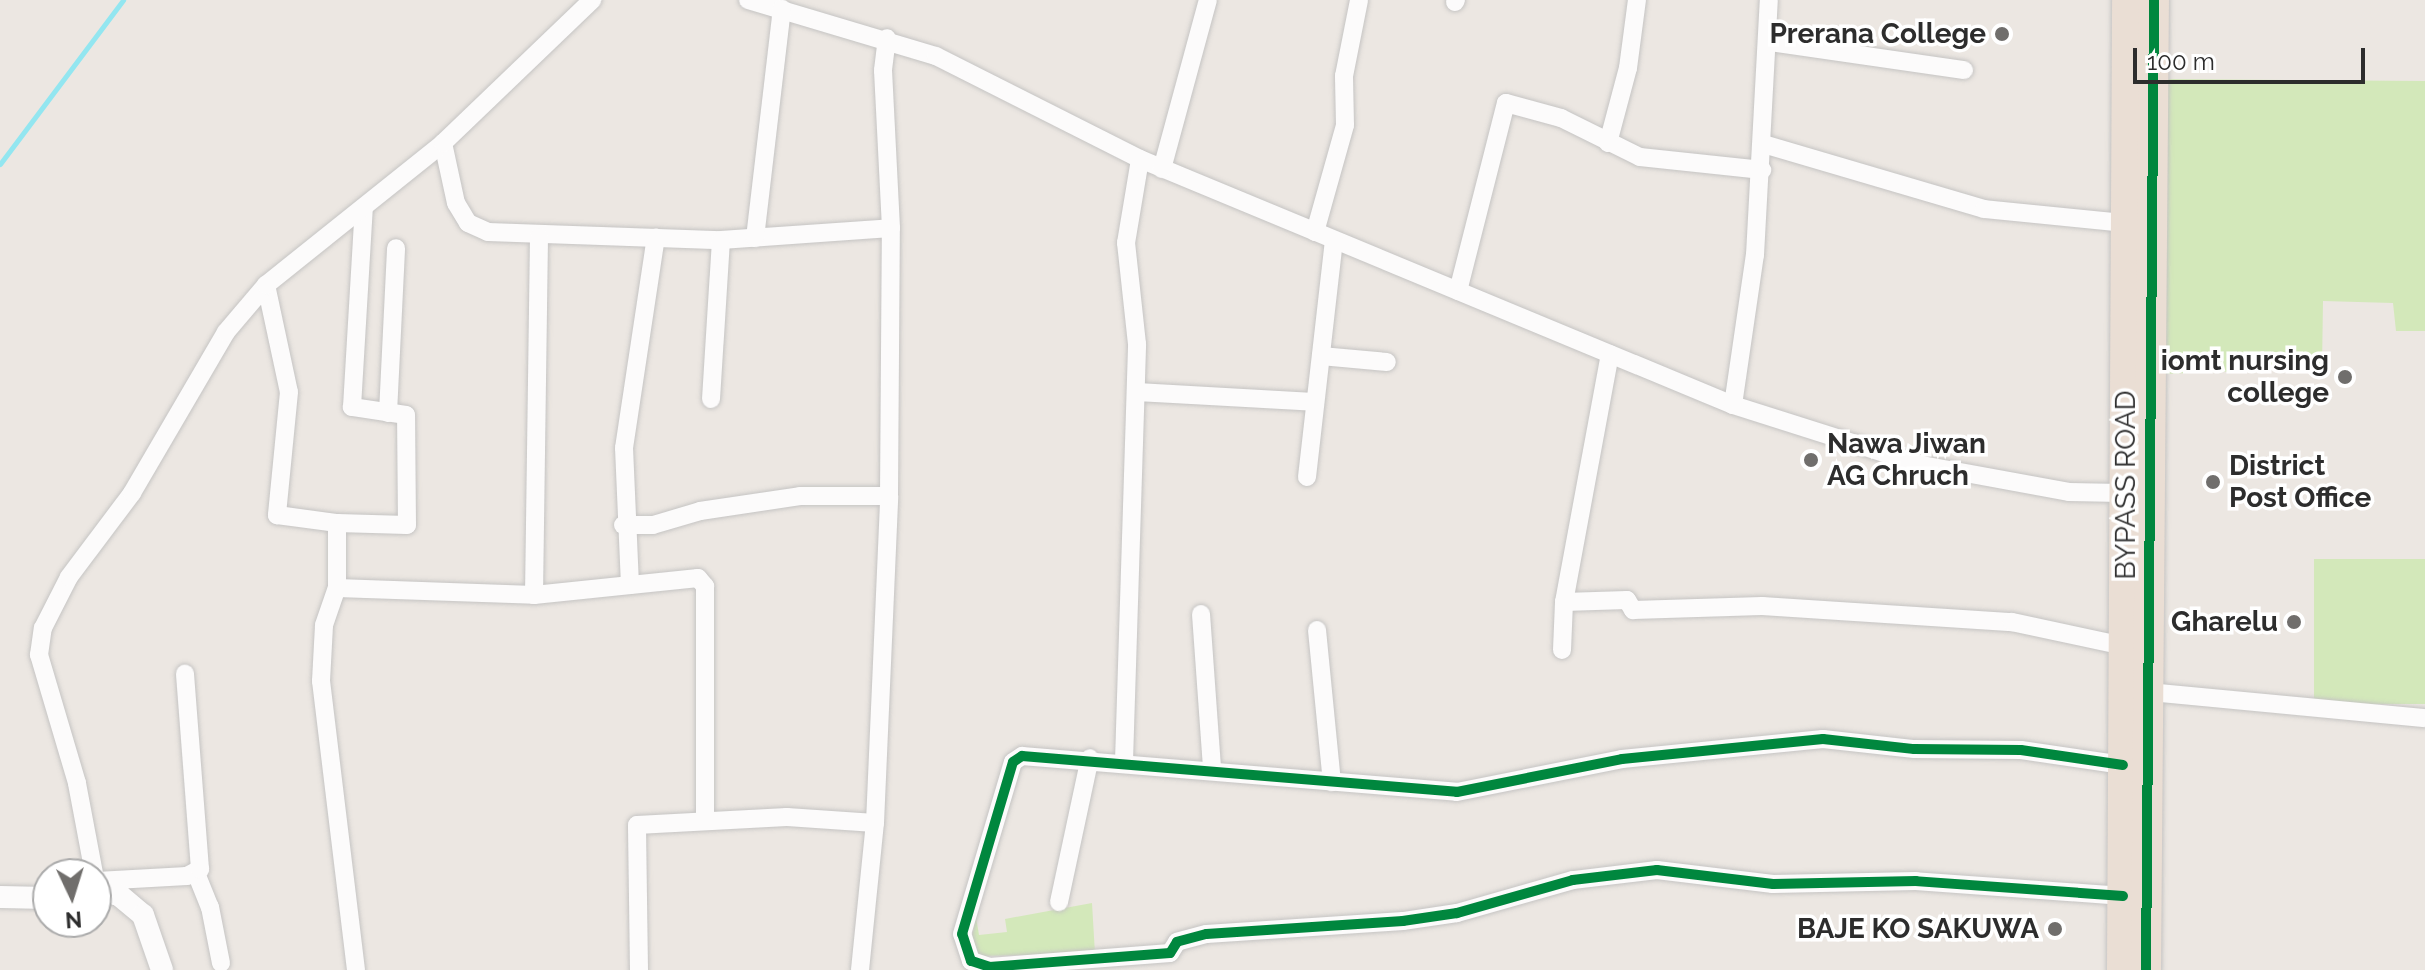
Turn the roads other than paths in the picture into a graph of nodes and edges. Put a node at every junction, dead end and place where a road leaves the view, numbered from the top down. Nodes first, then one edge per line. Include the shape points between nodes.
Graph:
1 (592, 0) edge
2 (748, 0) edge
3 (1208, 0) edge
4 (1359, 0) edge
5 (1769, 0) edge
6 (2127, 0) edge
7 (2154, 0) edge
8 (1635, 1) edge
9 (782, 9) junction
10 (887, 38) junction
11 (1769, 42) junction
12 (1964, 70) dead end
13 (443, 143) junction
14 (1608, 143) junction
15 (1763, 144) junction
16 (1140, 159) junction
17 (1162, 169) junction
18 (1762, 170) junction
19 (364, 207) junction
20 (2140, 224) junction
21 (891, 228) junction
22 (1315, 232) junction
23 (539, 237) junction
24 (656, 237) junction
25 (755, 238) junction
26 (721, 240) junction
27 (1334, 241) junction
28 (396, 248) dead end
29 (266, 285) junction
30 (1458, 291) junction
31 (1610, 354) junction
32 (1321, 356) junction
33 (1387, 362) dead end
34 (1137, 392) junction
35 (711, 399) dead end
36 (1314, 402) junction
37 (1733, 405) junction
38 (388, 413) junction
39 (1307, 477) dead end
40 (2122, 493) junction
41 (889, 496) junction
42 (337, 523) junction
43 (623, 525) junction
44 (630, 585) junction
45 (337, 588) junction
46 (534, 595) junction
47 (1564, 602) junction
48 (1201, 614) dead end
49 (1317, 630) dead end
50 (2124, 646) junction
51 (1562, 650) dead end
52 (185, 674) dead end
53 (2149, 692) junction
54 (2425, 718) edge
55 (1090, 758) junction
56 (1124, 761) junction
57 (2123, 765) junction
58 (1212, 769) junction
59 (1332, 782) junction
60 (705, 818) junction
61 (875, 823) junction
62 (90, 858) edge
63 (196, 873) junction
64 (112, 883) edge
65 (112, 892) edge
66 (2123, 896) junction
67 (32, 899) edge
68 (3, 900) edge
69 (1059, 902) dead end
70 (1172, 962) edge
71 (221, 963) dead end
72 (162, 970) edge
73 (356, 970) edge
74 (639, 970) edge
75 (860, 970) edge
76 (2122, 970) edge
77 (2146, 970) edge

1 - 13 street
2 - 9 street
3 - 17 street
4 - 22 street via 1344,76 1349,107
5 - 11 street
6 - 20 highway, BYPASS ROAD
7 - 20 highway, BYPASS ROAD
8 - 14 street via 1628,68
9 - 10 street
9 - 25 street
10 - 16 street via 936,56
10 - 21 street via 883,70
11 - 12 street
11 - 15 street
13 - 19 street
13 - 23 street via 456,203 468,223 488,232
14 - 18 street via 1640,157
14 - 30 street via 1561,118 1506,103
15 - 18 street
15 - 20 street via 1984,209
16 - 17 street
16 - 34 street via 1126,243
17 - 22 street
18 - 37 street
19 - 29 street
19 - 38 street via 352,407
20 - 40 highway, BYPASS ROAD
20 - 53 highway, BYPASS ROAD
21 - 25 street
21 - 41 street
22 - 27 street
23 - 24 street
23 - 46 street
24 - 26 street
24 - 43 street via 624,448
25 - 26 street
26 - 35 street
27 - 30 street
27 - 32 street
28 - 38 street
29 - 42 street via 289,392 277,515
29 - 62 street via 226,332 132,493 69,577 43,628 41,670 67,743
30 - 31 street
31 - 37 street
31 - 47 street
32 - 33 street
32 - 36 street
34 - 36 street
34 - 56 street
36 - 39 street
37 - 40 street via 1922,465 2069,492
38 - 42 street via 406,415 407,525
40 - 50 highway, BYPASS ROAD
41 - 43 street via 800,496 700,511 653,525
41 - 61 street
42 - 45 street
43 - 44 street
44 - 46 street
44 - 60 street via 698,578 705,586
45 - 46 street
45 - 73 street via 324,625 321,681
47 - 50 street via 1627,600 1633,610 1762,606 2012,622
47 - 51 street
48 - 58 street
49 - 59 street
50 - 57 highway, BYPASS ROAD
52 - 63 street via 201,864
53 - 54 street
53 - 77 highway, BYPASS ROAD
55 - 56 street
55 - 69 street
55 - 70 street via 1038,754 1013,762 969,902 962,934 965,952 971,961 990,967
56 - 58 street
57 - 59 street via 2021,750 1914,749 1823,739 1622,759 1457,792
57 - 66 highway, BYPASS ROAD
58 - 59 street
60 - 61 street
60 - 74 street via 637,825
61 - 75 street
63 - 64 street
63 - 71 street via 205,887
65 - 72 street via 143,915
66 - 70 street via 1916,881 1773,884 1657,870 1573,880 1457,913 1403,921 1206,934 1177,942
66 - 76 highway, BYPASS ROAD
67 - 68 street

